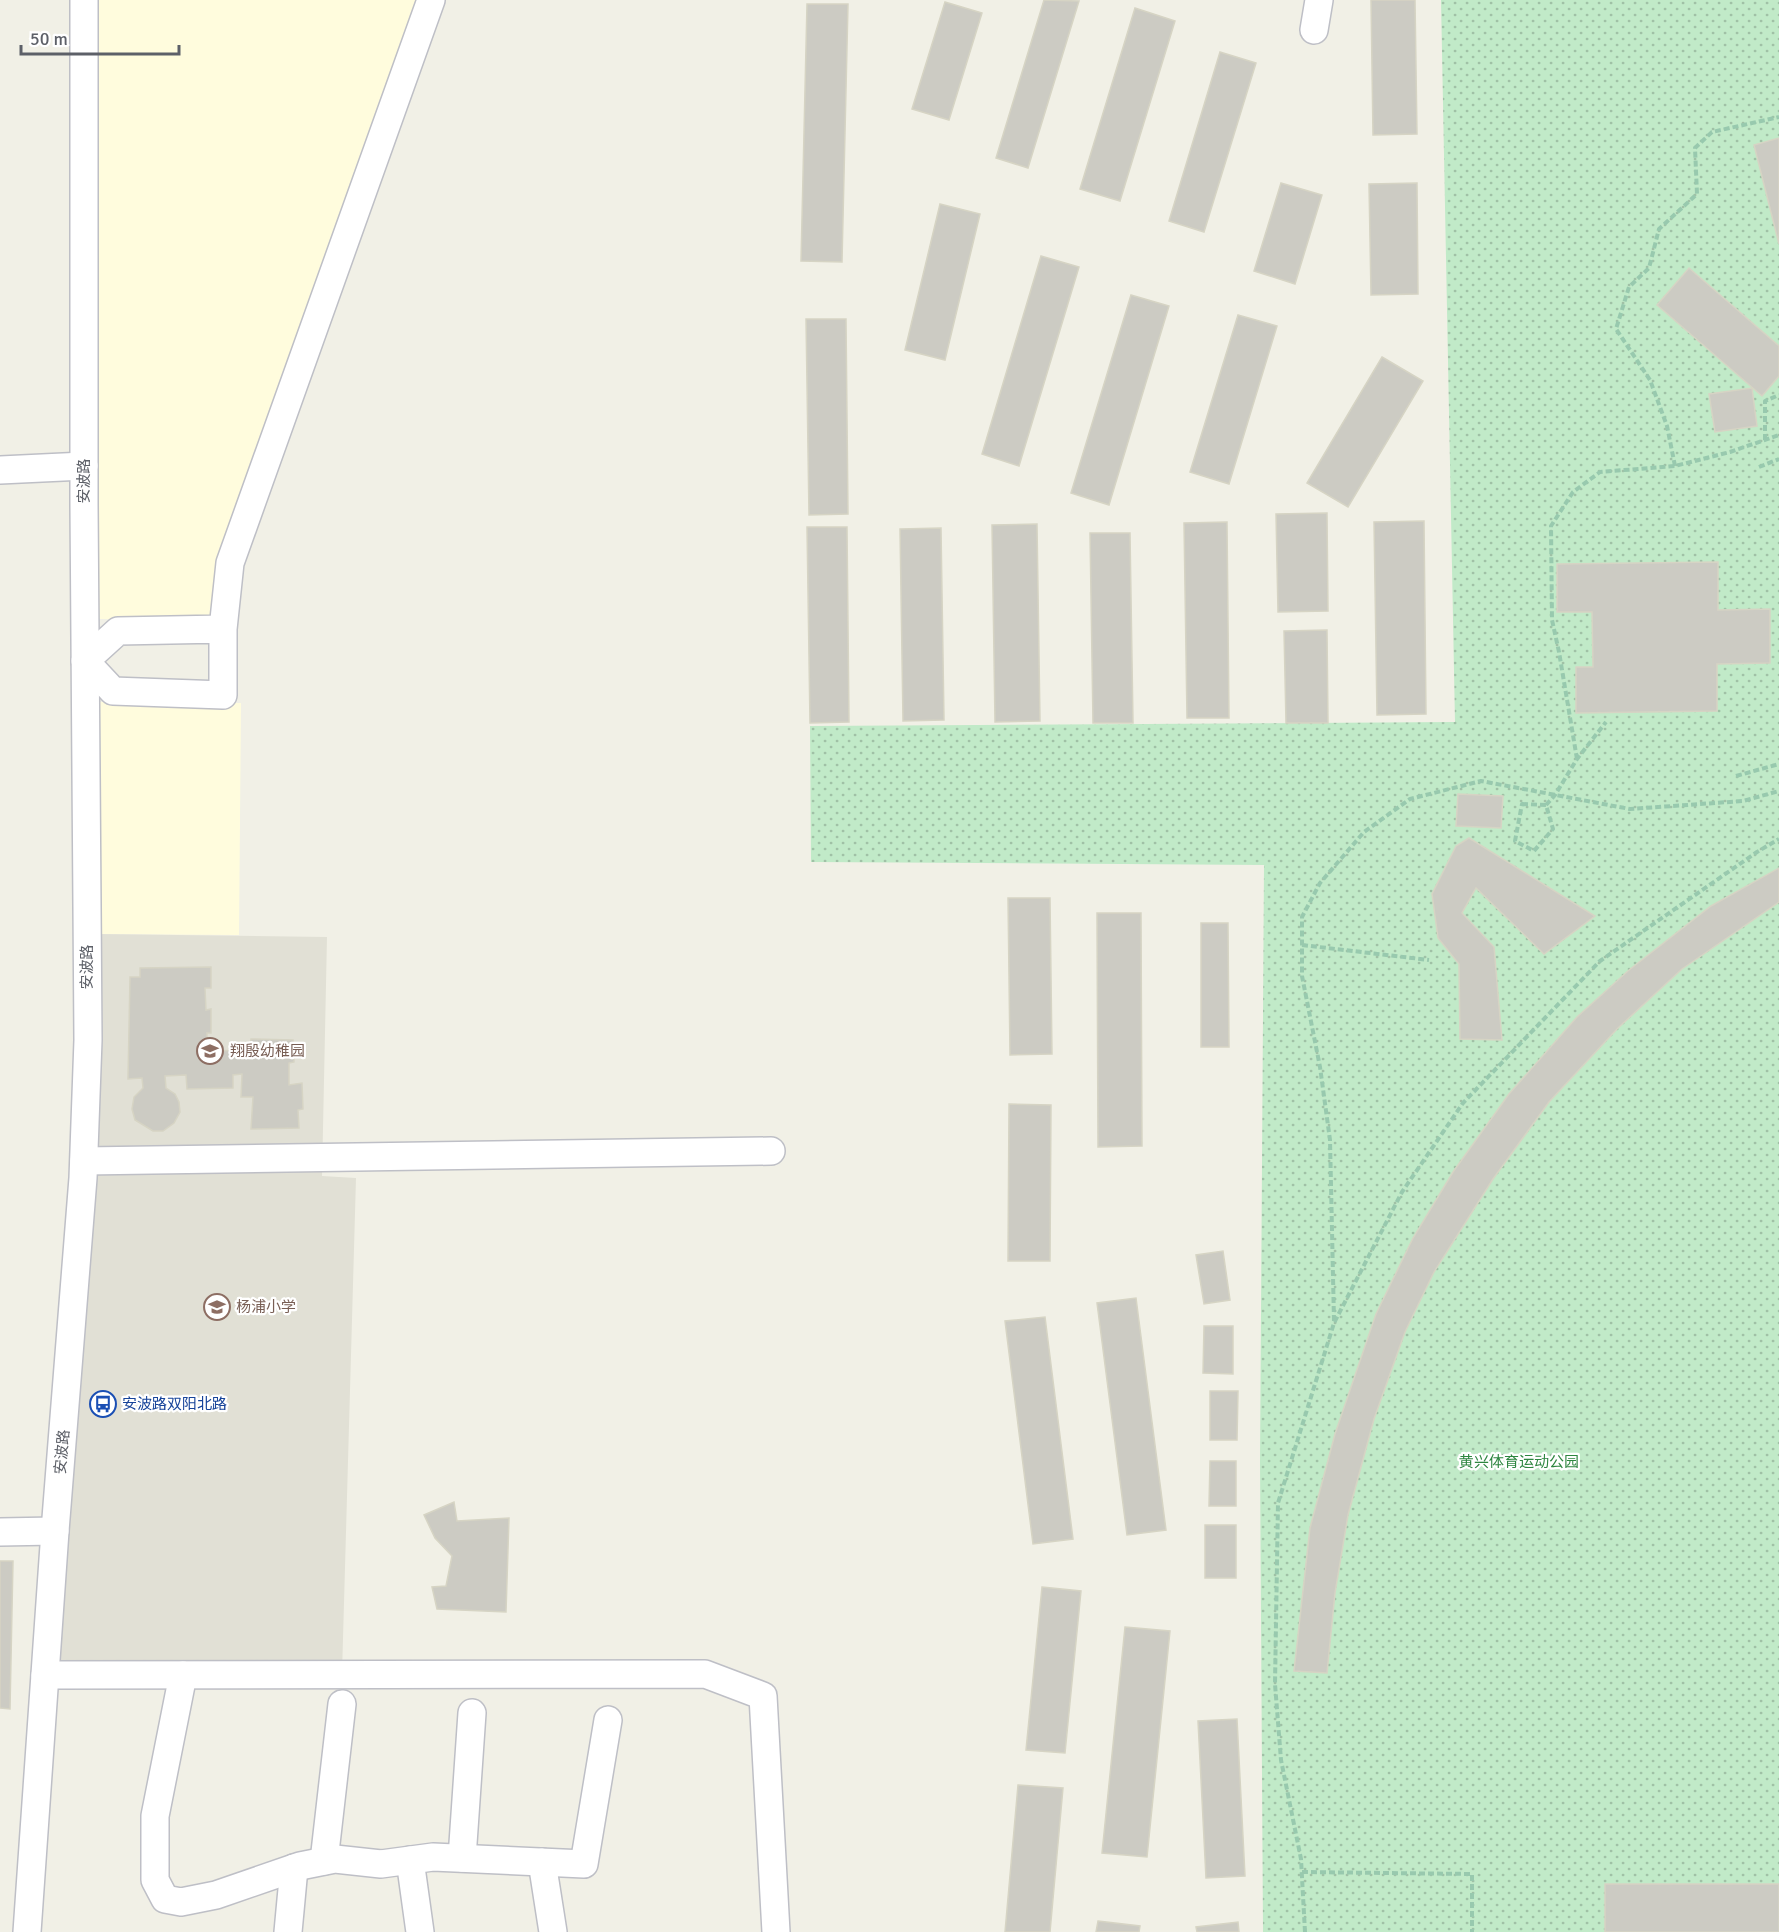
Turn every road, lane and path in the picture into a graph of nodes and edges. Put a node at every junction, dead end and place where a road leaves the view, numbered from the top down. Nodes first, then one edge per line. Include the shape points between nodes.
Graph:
1 (84, 0) edge
2 (431, 0) edge
3 (1319, 0) edge
4 (1314, 30) dead end
5 (1779, 117) edge
6 (1779, 395) edge
7 (1779, 435) edge
8 (1765, 440) junction
9 (1779, 459) edge
10 (84, 465) junction
11 (1675, 466) junction
12 (1759, 467) dead end
13 (0, 470) edge
14 (223, 629) junction
15 (85, 661) junction
16 (1606, 722) dead end
17 (1576, 759) junction
18 (1779, 764) edge
19 (1736, 776) dead end
20 (1779, 791) edge
21 (1555, 795) junction
22 (1546, 805) junction
23 (1779, 839) edge
24 (1302, 945) junction
25 (1429, 960) dead end
26 (771, 1151) dead end
27 (84, 1161) junction
28 (1334, 1323) junction
29 (55, 1531) junction
30 (0, 1532) edge
31 (45, 1675) junction
32 (183, 1675) junction
33 (342, 1704) dead end
34 (472, 1713) dead end
35 (608, 1720) dead end
36 (462, 1858) junction
37 (410, 1860) junction
38 (324, 1861) junction
39 (542, 1862) junction
40 (294, 1868) junction
41 (1302, 1872) junction
42 (27, 1932) edge
43 (288, 1932) edge
44 (420, 1932) edge
45 (553, 1932) edge
46 (776, 1932) edge
47 (1305, 1932) edge
48 (1472, 1932) edge

1 - 10 street, 安波路
2 - 14 street via 230,563
3 - 4 street
5 - 11 path via 1712,132 1695,148 1697,194 1659,229 1649,268 1629,287 1616,329 1650,380 1667,426
6 - 8 path via 1765,401
7 - 8 path
8 - 11 path
9 - 12 path
10 - 13 street
10 - 15 street, 安波路
11 - 17 path via 1600,472 1573,492 1551,526 1552,620
14 - 15 street via 118,631
14 - 15 street via 223,695 113,691
15 - 27 street, 安波路 via 88,1040
16 - 17 path
17 - 21 path
18 - 19 path
20 - 21 path via 1743,801 1630,809
21 - 22 path
21 - 24 path via 1481,781 1410,799 1364,832 1320,883 1302,917
22 - 22 path via 1522,804 1515,840 1534,851 1553,829
23 - 28 path via 1600,961 1462,1102 1402,1192
24 - 25 path
24 - 28 path via 1302,976 1330,1140
26 - 27 street
27 - 29 street, 安波路
28 - 41 path via 1278,1503 1275,1684 1281,1760
29 - 30 street
29 - 31 street, 安波路
31 - 32 street
31 - 42 street, 安波路
32 - 40 street via 155,1816 155,1880 165,1899 181,1902 216,1895
32 - 46 street via 705,1674 764,1696
33 - 38 street
34 - 36 street
35 - 39 street via 584,1864
36 - 37 street
36 - 39 street
37 - 38 street via 381,1864
37 - 44 street
38 - 40 street
39 - 45 street
40 - 43 street
41 - 47 path
41 - 48 path via 1472,1874

